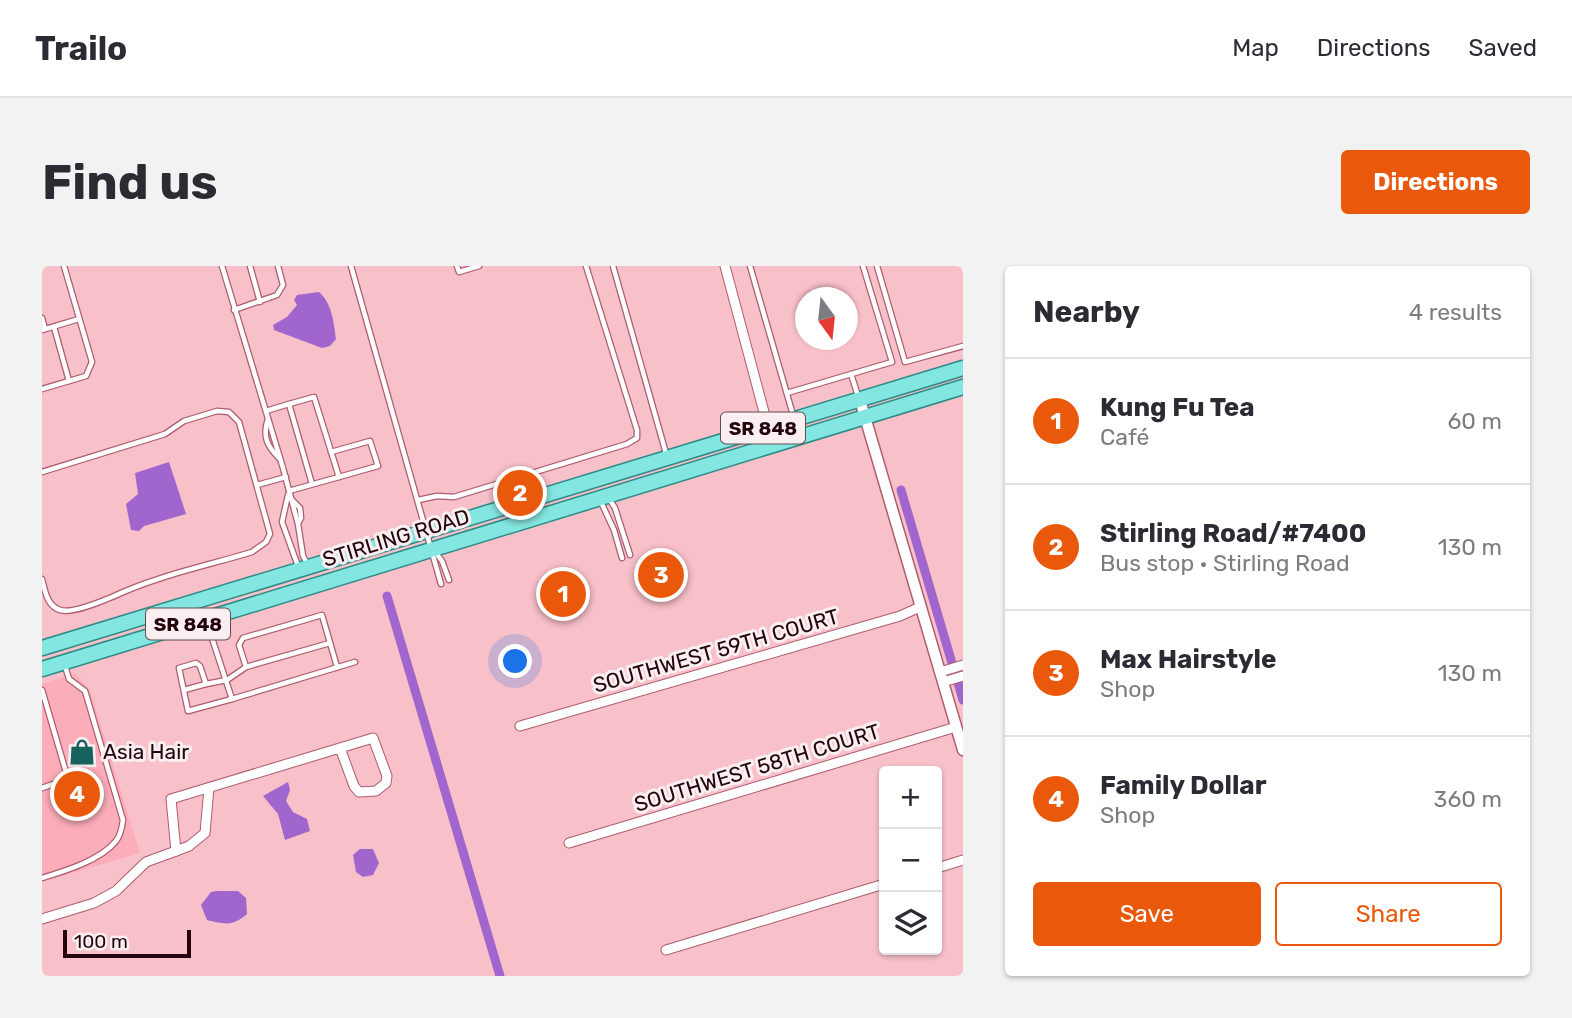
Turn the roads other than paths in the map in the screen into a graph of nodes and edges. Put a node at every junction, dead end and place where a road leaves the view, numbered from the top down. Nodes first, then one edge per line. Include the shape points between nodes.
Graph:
1 (64, 266) edge
2 (222, 266) edge
3 (250, 266) edge
4 (278, 266) edge
5 (351, 266) edge
6 (457, 266) edge
7 (479, 266) edge
8 (586, 266) edge
9 (613, 266) edge
10 (725, 266) edge
11 (750, 266) edge
12 (863, 266) edge
13 (877, 266) edge
14 (260, 302) junction
15 (234, 310) junction
16 (42, 318) edge
17 (79, 319) junction
18 (54, 327) junction
19 (43, 329) edge
20 (963, 346) edge
21 (963, 368) edge
22 (851, 374) junction
23 (69, 381) junction
24 (963, 387) edge
25 (42, 388) edge
26 (787, 393) junction
27 (860, 400) junction
28 (289, 404) junction
29 (266, 411) junction
30 (865, 417) junction
31 (795, 419) junction
32 (768, 427) junction
33 (331, 452) junction
34 (667, 458) junction
35 (42, 472) edge
36 (672, 476) junction
37 (286, 477) junction
38 (339, 477) junction
39 (312, 484) junction
40 (257, 485) junction
41 (289, 491) junction
42 (603, 497) junction
43 (418, 500) junction
44 (428, 531) junction
45 (433, 549) junction
46 (630, 555) dead end
47 (622, 558) dead end
48 (305, 569) junction
49 (42, 579) edge
50 (449, 580) dead end
51 (441, 584) dead end
52 (920, 607) junction
53 (206, 618) junction
54 (330, 643) junction
55 (42, 648) edge
56 (64, 662) junction
57 (355, 662) dead end
58 (963, 665) edge
59 (246, 667) junction
60 (337, 667) junction
61 (42, 668) edge
62 (963, 676) edge
63 (941, 677) junction
64 (227, 680) junction
65 (206, 684) junction
66 (42, 690) edge
67 (184, 690) junction
68 (232, 699) junction
69 (520, 726) dead end
70 (956, 727) junction
71 (340, 748) junction
72 (963, 750) edge
73 (42, 788) edge
74 (209, 788) junction
75 (569, 843) dead end
76 (176, 851) junction
77 (963, 860) edge
78 (942, 866) edge
79 (42, 878) edge
80 (879, 886) edge
81 (42, 919) edge
82 (666, 950) dead end

1 - 17 lane
2 - 15 lane
3 - 14 lane
4 - 14 lane via 283,285 276,296
5 - 43 lane
6 - 7 lane via 459,272
8 - 43 lane via 637,438 454,497
9 - 34 lane
10 - 32 street
11 - 26 lane
12 - 22 lane via 892,362
13 - 20 lane via 905,362
14 - 15 lane
15 - 29 lane
16 - 19 lane
17 - 18 lane
17 - 23 lane via 92,362 86,376
18 - 19 lane
18 - 23 lane
21 - 27 main road, STIRLING ROAD / SR 848
22 - 26 lane
22 - 27 lane
23 - 25 lane
24 - 30 main road, STIRLING ROAD / SR 848
26 - 31 lane
27 - 30 street
27 - 31 main road, STIRLING ROAD / SR 848
28 - 29 lane
28 - 33 lane via 314,397
28 - 39 lane
29 - 37 lane
30 - 36 main road, STIRLING ROAD / SR 848
30 - 52 street
31 - 32 main road, STIRLING ROAD / SR 848
32 - 34 main road, STIRLING ROAD / SR 848
33 - 38 lane
33 - 38 lane via 370,441 373,445 378,466
34 - 36 main road
34 - 44 main road, STIRLING ROAD / SR 848
35 - 40 lane via 165,434 184,421 217,411 229,412 239,422
36 - 42 main road, STIRLING ROAD / SR 848
37 - 40 lane
37 - 41 lane
38 - 39 lane
39 - 41 lane
40 - 49 lane via 270,534 252,552 64,612 49,603
41 - 48 lane
41 - 48 lane via 282,522 294,560
42 - 45 main road, STIRLING ROAD / SR 848
42 - 46 lane via 615,508
42 - 47 lane
43 - 44 lane
44 - 45 lane
44 - 48 main road, STIRLING ROAD / SR 848
45 - 50 lane
45 - 51 lane
45 - 53 main road, STIRLING ROAD / SR 848
48 - 55 main road, STIRLING ROAD / SR 848
52 - 63 street
52 - 69 street, SOUTHWEST 59TH COURT
53 - 56 main road, STIRLING ROAD / SR 848
53 - 64 lane
54 - 59 lane
54 - 59 lane via 322,615 243,638 239,645
54 - 60 lane
56 - 61 main road, STIRLING ROAD / SR 848
56 - 79 lane via 69,679 85,691 123,820 116,842 82,864
57 - 60 lane
58 - 63 street
59 - 64 lane
60 - 68 lane
62 - 63 street
63 - 70 street
64 - 65 lane
64 - 68 lane
65 - 67 lane
65 - 67 lane via 196,663 179,668
66 - 73 lane via 68,779
67 - 68 lane via 188,711
70 - 72 street
70 - 75 street, SOUTHWEST 58TH COURT
71 - 71 street via 359,792 376,791 386,783 373,738
71 - 74 street
74 - 76 street via 205,833
74 - 76 street via 171,799
76 - 81 street via 146,862 116,891 94,903
77 - 78 street
80 - 82 street

